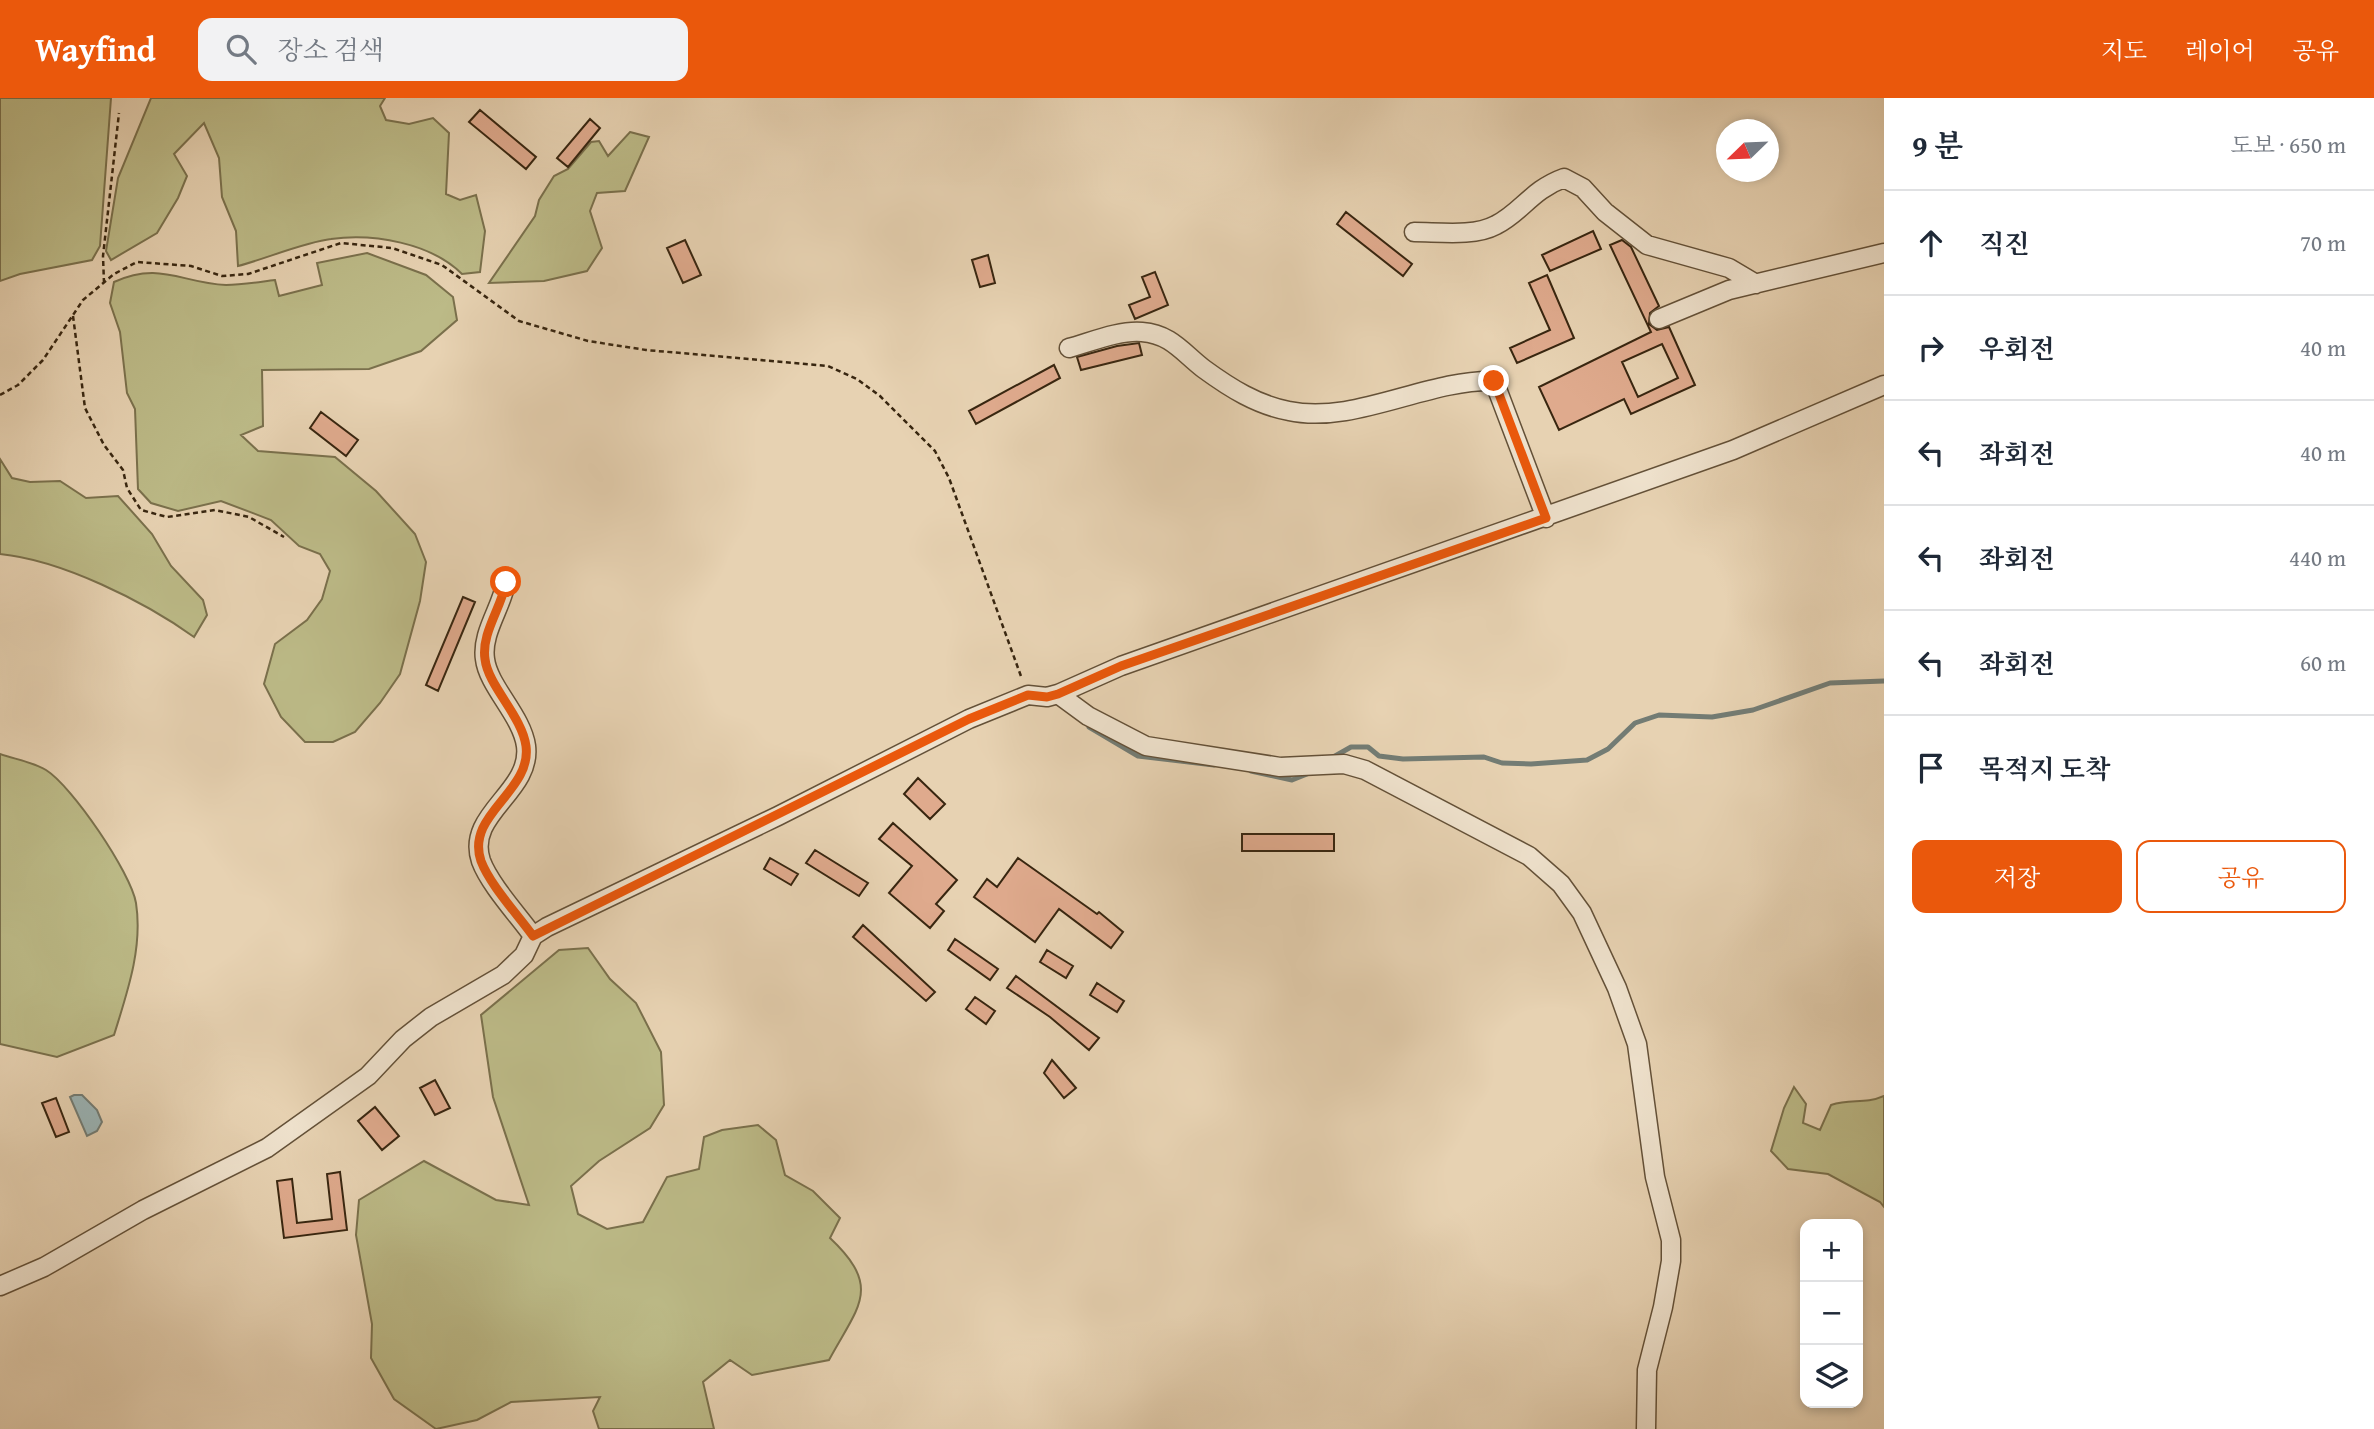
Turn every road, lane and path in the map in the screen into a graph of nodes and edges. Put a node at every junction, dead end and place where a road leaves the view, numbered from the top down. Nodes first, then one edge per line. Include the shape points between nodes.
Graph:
1 (119, 113) dead end
2 (1414, 232) dead end
3 (1884, 253) edge
4 (104, 283) junction
5 (1756, 284) junction
6 (73, 316) junction
7 (1659, 319) dead end
8 (1069, 348) dead end
9 (1884, 385) edge
10 (0, 395) edge
11 (1546, 518) junction
12 (284, 537) dead end
13 (506, 582) dead end
14 (1058, 694) junction
15 (1028, 695) junction
16 (533, 936) junction
17 (0, 1286) edge
18 (1646, 1429) edge

1 - 4 path
2 - 5 street via 1496,225 1527,198 1564,178 1584,188 1605,212 1647,245 1729,268
3 - 5 street
4 - 6 path via 83,300
4 - 15 path via 137,262 191,266 222,276 247,274 341,243 392,248 442,265 519,320 587,341 828,366 880,396 935,451
5 - 7 street via 1729,290
6 - 10 path via 43,360
6 - 12 path via 85,408 141,510 167,517 215,510 249,517
8 - 11 street via 1139,331 1160,334 1244,396 1290,412 1322,414 1494,381
9 - 11 street via 1733,450
11 - 14 street via 1121,666
13 - 16 street via 487,636 485,660 527,747 523,769 487,818 479,844 487,872
14 - 15 street
14 - 18 street via 1088,716 1146,746 1280,767 1343,764 1365,770 1530,856 1561,884 1601,951 1637,1044 1655,1177 1671,1240 1663,1307 1647,1370
15 - 16 street via 969,719
16 - 17 street via 524,954 503,975 431,1017 368,1076 267,1148

